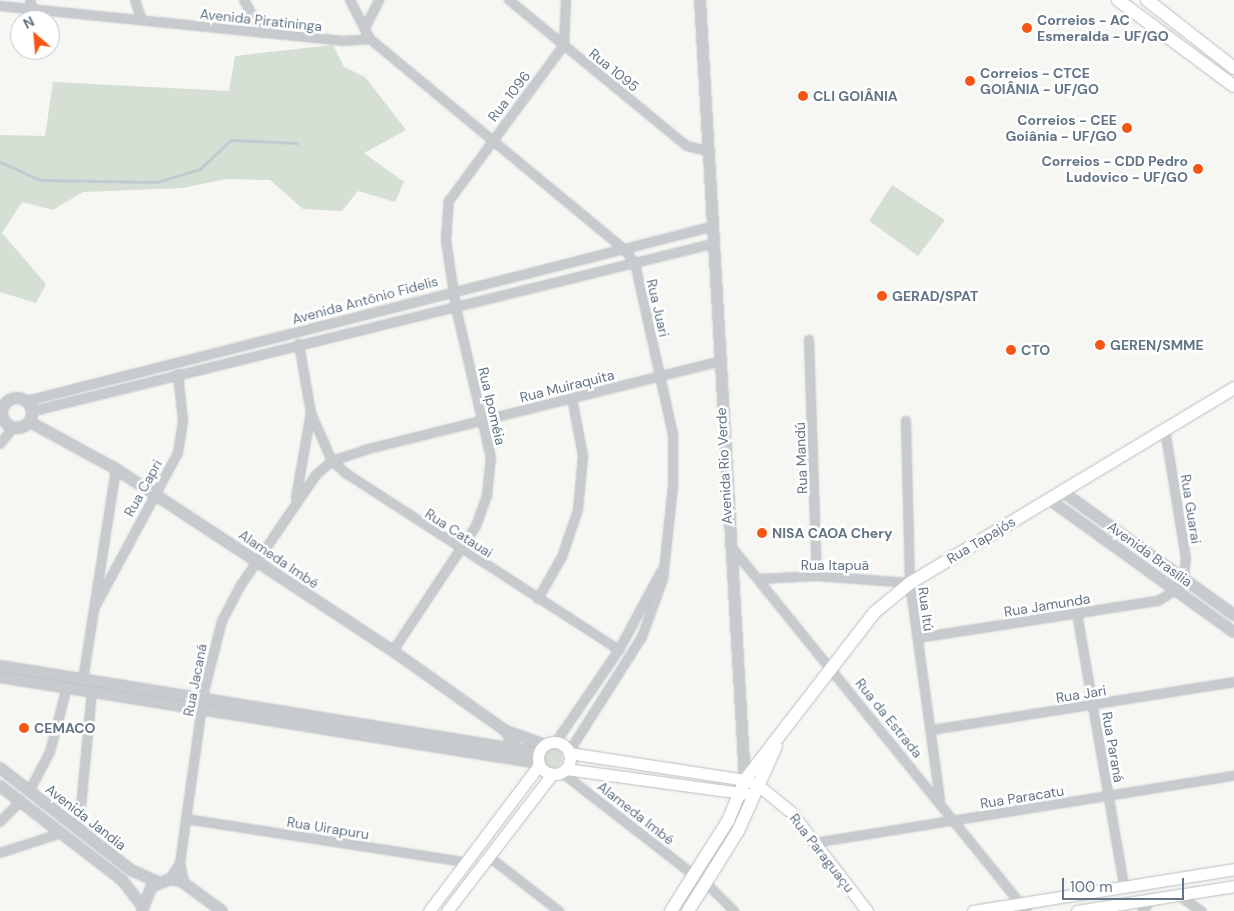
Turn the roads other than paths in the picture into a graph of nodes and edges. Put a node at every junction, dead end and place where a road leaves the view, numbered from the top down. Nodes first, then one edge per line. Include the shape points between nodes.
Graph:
1 (30, 0) edge
2 (135, 0) edge
3 (244, 0) edge
4 (350, 0) edge
5 (379, 0) edge
6 (509, 0) edge
7 (566, 0) edge
8 (700, 0) edge
9 (1118, 0) edge
10 (1147, 0) edge
11 (0, 6) edge
12 (33, 10) joint
13 (60, 12) edge
14 (142, 20) junction
15 (365, 28) junction
16 (262, 32) junction
17 (370, 39) junction
18 (564, 45) junction
19 (1234, 68) edge
20 (1234, 86) edge
21 (492, 139) junction
22 (707, 151) junction
23 (449, 201) joint
24 (711, 227) junction
25 (712, 244) junction
26 (624, 248) junction
27 (635, 264) junction
28 (454, 290) junction
29 (456, 307) junction
30 (809, 340) dead end
31 (300, 344) junction
32 (718, 362) junction
33 (178, 374) junction
34 (660, 376) junction
35 (1234, 388) edge
36 (572, 398) junction
37 (27, 401) junction
38 (2, 403) edge
39 (34, 411) junction
40 (311, 413) junction
41 (0, 417) edge
42 (482, 420) junction
43 (906, 421) dead end
44 (30, 422) junction
45 (13, 428) junction
46 (1165, 430) junction
47 (0, 444) edge
48 (332, 462) junction
49 (116, 469) junction
50 (154, 492) junction
51 (1063, 492) junction
52 (1050, 500) junction
53 (295, 502) junction
54 (1128, 539) junction
55 (729, 544) junction
56 (461, 550) junction
57 (1120, 550) junction
58 (257, 561) junction
59 (662, 572) junction
60 (817, 576) junction
61 (759, 579) junction
62 (1184, 580) junction
63 (910, 582) junction
64 (1176, 590) junction
65 (538, 599) junction
66 (94, 607) junction
67 (1077, 613) junction
68 (1234, 615) edge
69 (1234, 632) edge
70 (918, 638) junction
71 (618, 650) junction
72 (393, 651) junction
73 (0, 666) edge
74 (831, 667) junction
75 (0, 677) edge
76 (83, 680) junction
77 (1234, 682) edge
78 (67, 687) junction
79 (92, 691) junction
80 (203, 703) junction
81 (1093, 704) junction
82 (932, 730) junction
83 (506, 731) junction
84 (776, 745) junction
85 (516, 750) junction
86 (569, 753) junction
87 (543, 754) junction
88 (0, 768) edge
89 (560, 772) junction
90 (1234, 776) edge
91 (745, 780) junction
92 (0, 786) edge
93 (30, 790) junction
94 (756, 791) junction
95 (739, 793) junction
96 (1108, 796) junction
97 (940, 800) junction
98 (21, 801) junction
99 (955, 819) junction
100 (186, 820) junction
101 (0, 822) edge
102 (79, 827) junction
103 (62, 833) junction
104 (814, 843) junction
105 (0, 853) edge
106 (488, 856) junction
107 (466, 862) junction
108 (180, 863) junction
109 (1234, 869) edge
110 (694, 874) junction
111 (170, 878) junction
112 (158, 882) junction
113 (184, 883) junction
114 (706, 883) junction
115 (1124, 886) junction
116 (1234, 886) edge
117 (1178, 896) junction
118 (1152, 899) junction
119 (142, 907) edge
120 (1023, 907) edge
121 (222, 911) edge
122 (429, 911) edge
123 (447, 911) edge
124 (559, 911) edge
125 (671, 911) edge
126 (688, 911) edge
127 (734, 911) edge
128 (867, 911) edge
129 (974, 911) edge
130 (1077, 911) edge
131 (1143, 911) edge
132 (1201, 911) edge

1 - 12 street
2 - 14 street
3 - 16 street
4 - 15 street
5 - 15 street
6 - 18 street, Rua 1095
7 - 18 street
8 - 22 street, Avenida Rio Verde
9 - 20 main road
10 - 19 main road
11 - 12 street, Avenida Piratininga
13 - 14 street, Avenida Piratininga
14 - 16 street, Avenida Piratininga
15 - 17 street
16 - 17 street, Avenida Piratininga via 343,41
17 - 21 street
18 - 21 street, Rua 1096
18 - 22 street, Rua 1095 via 691,149
21 - 23 street, Rua 1096
21 - 26 street
22 - 24 street, Avenida Rio Verde
23 - 28 street, Rua Ipoméia via 446,240
24 - 25 street, Avenida Rio Verde
24 - 26 street, Avenida Antônio Fidelis
25 - 27 street, Avenida Antônio Fidelis
25 - 32 street, Avenida Rio Verde
26 - 27 street, Rua Juari
26 - 28 street, Avenida Antônio Fidelis
27 - 29 street, Avenida Antônio Fidelis
27 - 34 street, Rua Juari
28 - 29 street, Rua Ipoméia
28 - 37 street, Avenida Antônio Fidelis
29 - 31 street, Avenida Antônio Fidelis
29 - 42 street, Rua Ipoméia
30 - 60 street, Rua Mandú
31 - 33 street, Avenida Antônio Fidelis
31 - 40 street, Rua Jacaná
32 - 34 street, Rua Muiraquita
32 - 55 street, Avenida Rio Verde
33 - 39 street, Avenida Antônio Fidelis
33 - 50 street, Rua Capri via 184,420 178,453
34 - 36 street, Rua Muiraquita
34 - 59 street, Rua Juari via 673,434 673,486
35 - 46 main road, Rua Tapajós
36 - 42 street, Rua Muiraquita
36 - 65 street via 583,456 578,510 562,557
37 - 38 street
37 - 39 street
38 - 41 street
39 - 44 street
40 - 48 street
40 - 53 street, Rua Jacaná
41 - 45 street
42 - 48 street, Rua Muiraquita
42 - 56 street, Rua Ipoméia via 491,458 487,495 476,526
43 - 63 street, Rua Itú
44 - 45 street
44 - 49 street, Alameda Imbé
45 - 47 street
46 - 51 main road, Rua Tapajós
46 - 62 street, Rua Guarai via 1186,558
48 - 53 street
48 - 56 street, Rua Catauai
49 - 50 street, Alameda Imbé
49 - 66 street, Rua Capri
50 - 58 street, Alameda Imbé
50 - 66 street, Rua Capri
51 - 52 main road, Rua Tapajós
51 - 54 street, Avenida Brasília
52 - 57 street, Avenida Brasília
52 - 63 main road, Rua Tapajós
53 - 58 street, Rua Jacaná
54 - 57 street
54 - 62 street, Avenida Brasília
55 - 61 street, Rua da Estrada
55 - 91 street, Avenida Rio Verde
56 - 65 street, Rua Catauai
56 - 72 street, Rua Ipoméia
57 - 64 street, Avenida Brasília
58 - 72 street, Alameda Imbé
58 - 80 street, Rua Jacaná via 222,621
59 - 71 street
59 - 86 street, Rua Juari via 661,592 642,637
60 - 61 street, Rua Itapuã
60 - 63 street, Rua Itapuã
61 - 74 street, Rua da Estrada
62 - 64 street
62 - 68 street, Avenida Brasília
63 - 70 street, Rua Itú
63 - 74 main road, Rua Tapajós via 875,612
64 - 67 street, Rua Jamunda via 1158,601
64 - 69 street, Avenida Brasília
65 - 71 street, Rua Catauai
66 - 76 street, Rua Capri
67 - 70 street, Rua Jamunda
67 - 81 street, Rua Paraná
70 - 82 street, Rua Itú
71 - 87 street
72 - 83 street, Alameda Imbé
73 - 76 street
74 - 84 main road, Rua Tapajós
74 - 97 street, Rua da Estrada
75 - 78 street
76 - 80 street
77 - 81 street, Rua Jari
78 - 79 street
78 - 93 street via 50,752
79 - 80 street
79 - 102 street
80 - 85 street
80 - 87 street
80 - 100 street, Rua Jacaná
81 - 82 street, Rua Jari
81 - 96 street, Rua Paraná
82 - 97 street, Rua Itú
83 - 85 street, Alameda Imbé
83 - 87 street, Alameda Imbé
84 - 91 main road, Rua Tapajós
84 - 94 main road, Rua Tapajós
85 - 87 street
86 - 87 main road
86 - 89 main road
86 - 91 main road
87 - 89 main road
87 - 107 main road
88 - 93 street, Avenida Jandia
89 - 95 main road
89 - 106 main road
89 - 110 street, Alameda Imbé
90 - 96 street, Rua Paracatu
91 - 94 main road
91 - 95 main road, Avenida Rio Verde
92 - 98 street, Avenida Jandia
93 - 102 street, Avenida Jandia
94 - 95 main road
94 - 104 main road, Rua Paraguaçu via 775,798
94 - 114 main road
95 - 110 main road, Avenida Rio Verde via 728,821
96 - 99 street, Rua Paracatu
96 - 115 street, Rua Paraná
97 - 99 street, Rua da Estrada
98 - 101 street
98 - 103 street, Avenida Jandia
99 - 104 street, Rua Paracatu
99 - 120 street, Rua da Estrada
100 - 107 street, Rua Uirapuru
100 - 108 street, Rua Jacaná
102 - 112 street, Avenida Jandia via 131,870
103 - 105 street
103 - 119 street, Avenida Jandia via 122,880
104 - 128 main road, Rua Paraguaçu
106 - 123 main road
106 - 124 street
107 - 122 main road
108 - 111 street, Rua Jacaná
108 - 113 street, Rua Jacaná
109 - 115 main road
110 - 125 main road, Avenida Rio Verde
111 - 112 street
111 - 113 street
112 - 119 street
113 - 121 street
114 - 126 main road
114 - 127 street
115 - 120 main road
116 - 117 main road
117 - 118 main road
117 - 132 street
118 - 130 main road
118 - 131 street
120 - 129 main road

